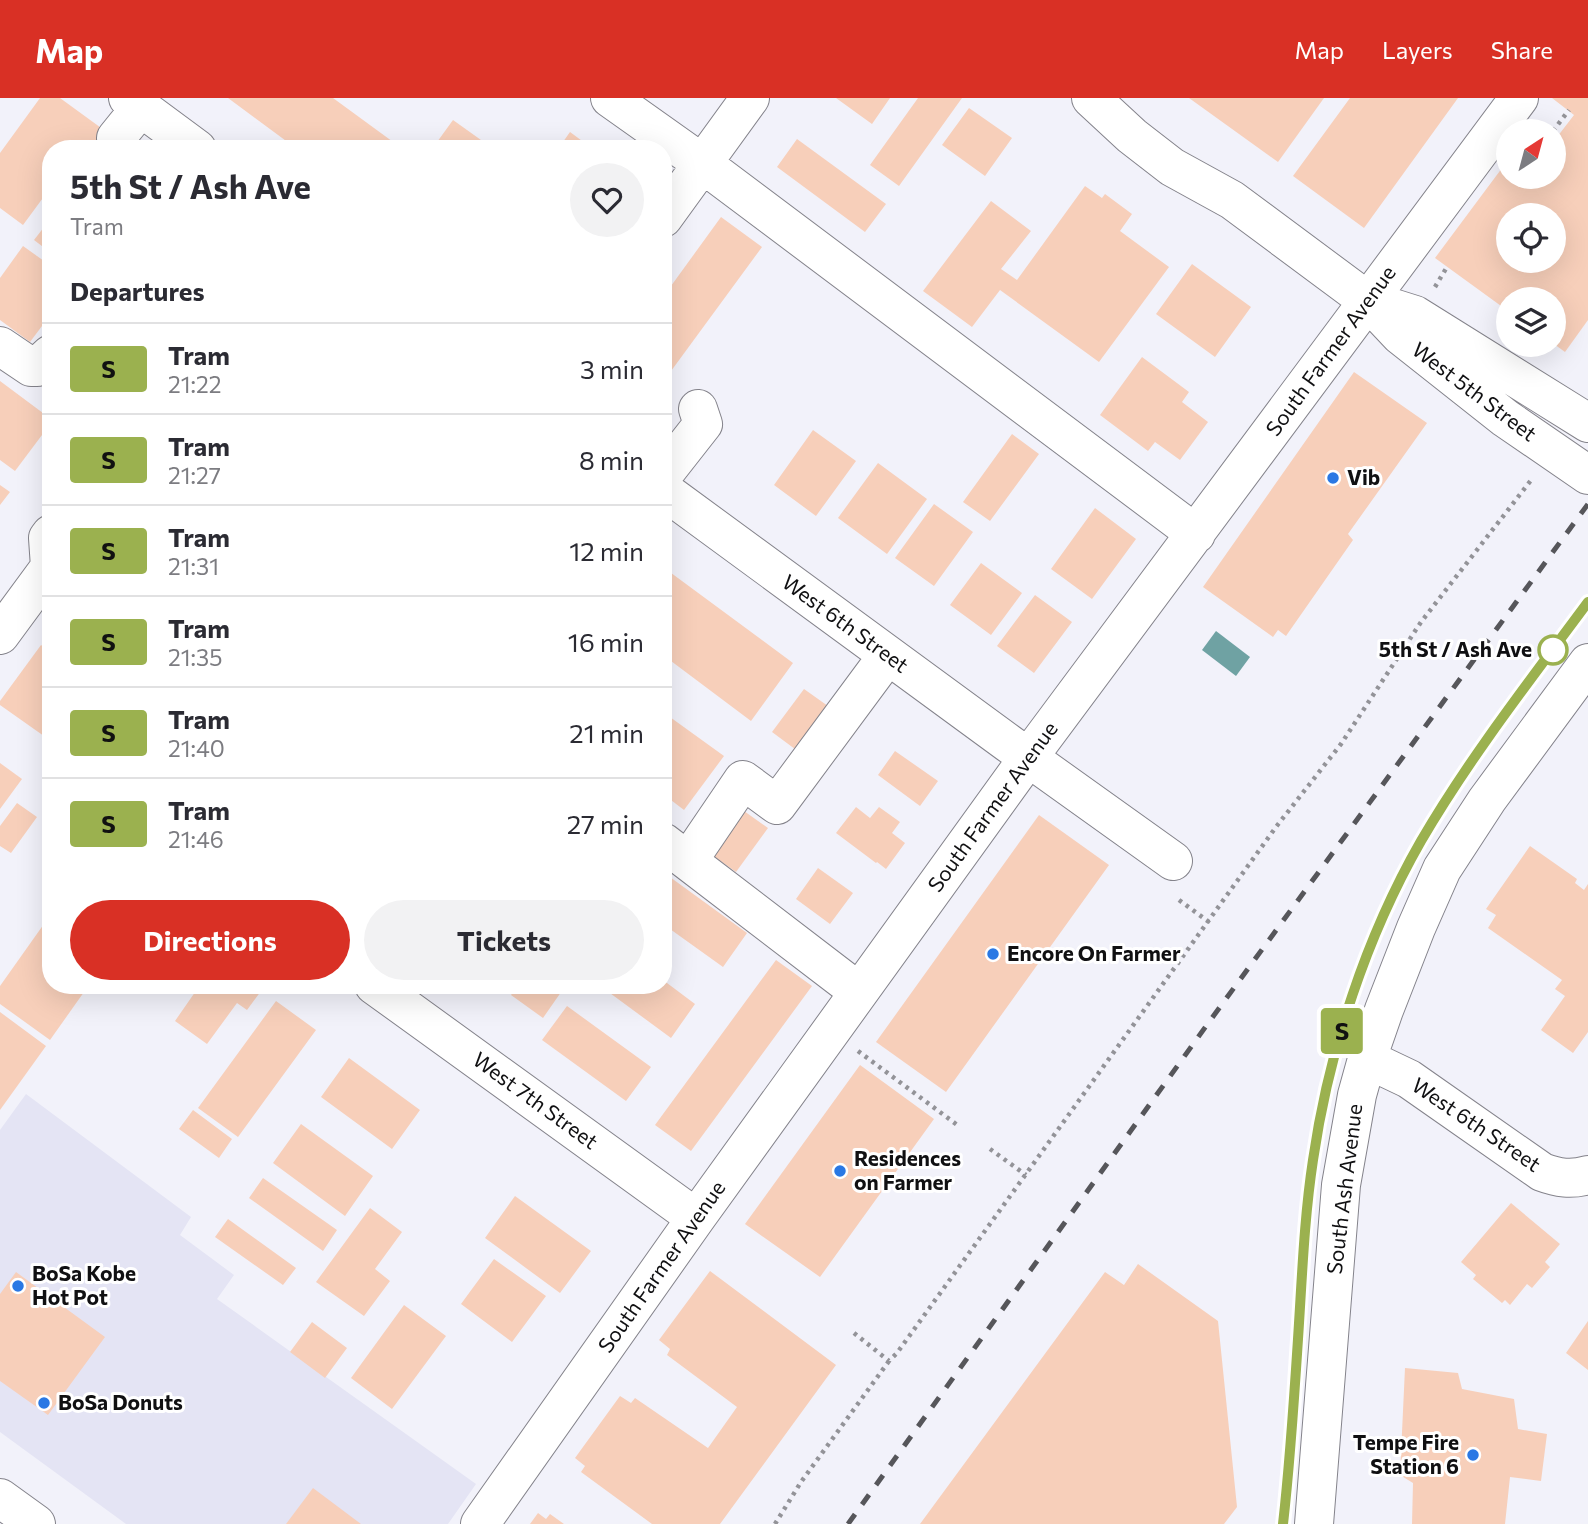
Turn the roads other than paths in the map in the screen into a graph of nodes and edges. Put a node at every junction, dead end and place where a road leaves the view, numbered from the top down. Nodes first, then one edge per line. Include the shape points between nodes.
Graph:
1 (610, 98) edge
2 (750, 98) edge
3 (1519, 98) edge
4 (1093, 99) edge
5 (134, 103) edge
6 (116, 138) dead end
7 (185, 140) edge
8 (669, 140) edge
9 (672, 142) edge
10 (702, 164) junction
11 (672, 206) edge
12 (1368, 301) junction
13 (0, 346) edge
14 (42, 362) edge
15 (698, 409) dead end
16 (1588, 423) edge
17 (672, 464) edge
18 (1588, 475) edge
19 (672, 496) edge
20 (1196, 534) junction
21 (42, 578) edge
22 (0, 635) edge
23 (888, 655) junction
24 (1588, 663) edge
25 (1028, 758) junction
26 (676, 851) edge
27 (1173, 861) dead end
28 (859, 992) junction
29 (386, 994) edge
30 (1367, 1059) junction
31 (1588, 1175) edge
32 (696, 1218) junction
33 (0, 1498) edge
34 (36, 1524) edge
35 (480, 1524) edge
36 (1314, 1524) edge

1 - 8 street
2 - 10 street
3 - 12 street, South Farmer Avenue
4 - 12 street, West 5th Street via 1182,151 1232,200
5 - 6 street
5 - 7 street
9 - 10 street
10 - 11 street
10 - 20 street
12 - 16 street, West 5th Street via 1415,315
12 - 18 street, West 5th Street via 1399,335 1505,418
12 - 20 street, South Farmer Avenue
13 - 14 street via 31,367
15 - 17 street via 703,424
19 - 23 street, West 6th Street
20 - 25 street, South Farmer Avenue
21 - 22 street
23 - 25 street, West 6th Street
23 - 26 street via 777,805 743,780
24 - 30 street, South Ash Avenue via 1487,800 1443,869
25 - 27 street, West 6th Street
25 - 28 street, South Farmer Avenue
26 - 28 street
28 - 32 street, South Farmer Avenue
29 - 32 street, West 7th Street
30 - 31 street, West 6th Street via 1409,1079 1542,1172 1559,1178
30 - 36 street, South Ash Avenue via 1341,1185
32 - 35 street, South Farmer Avenue
33 - 34 street

